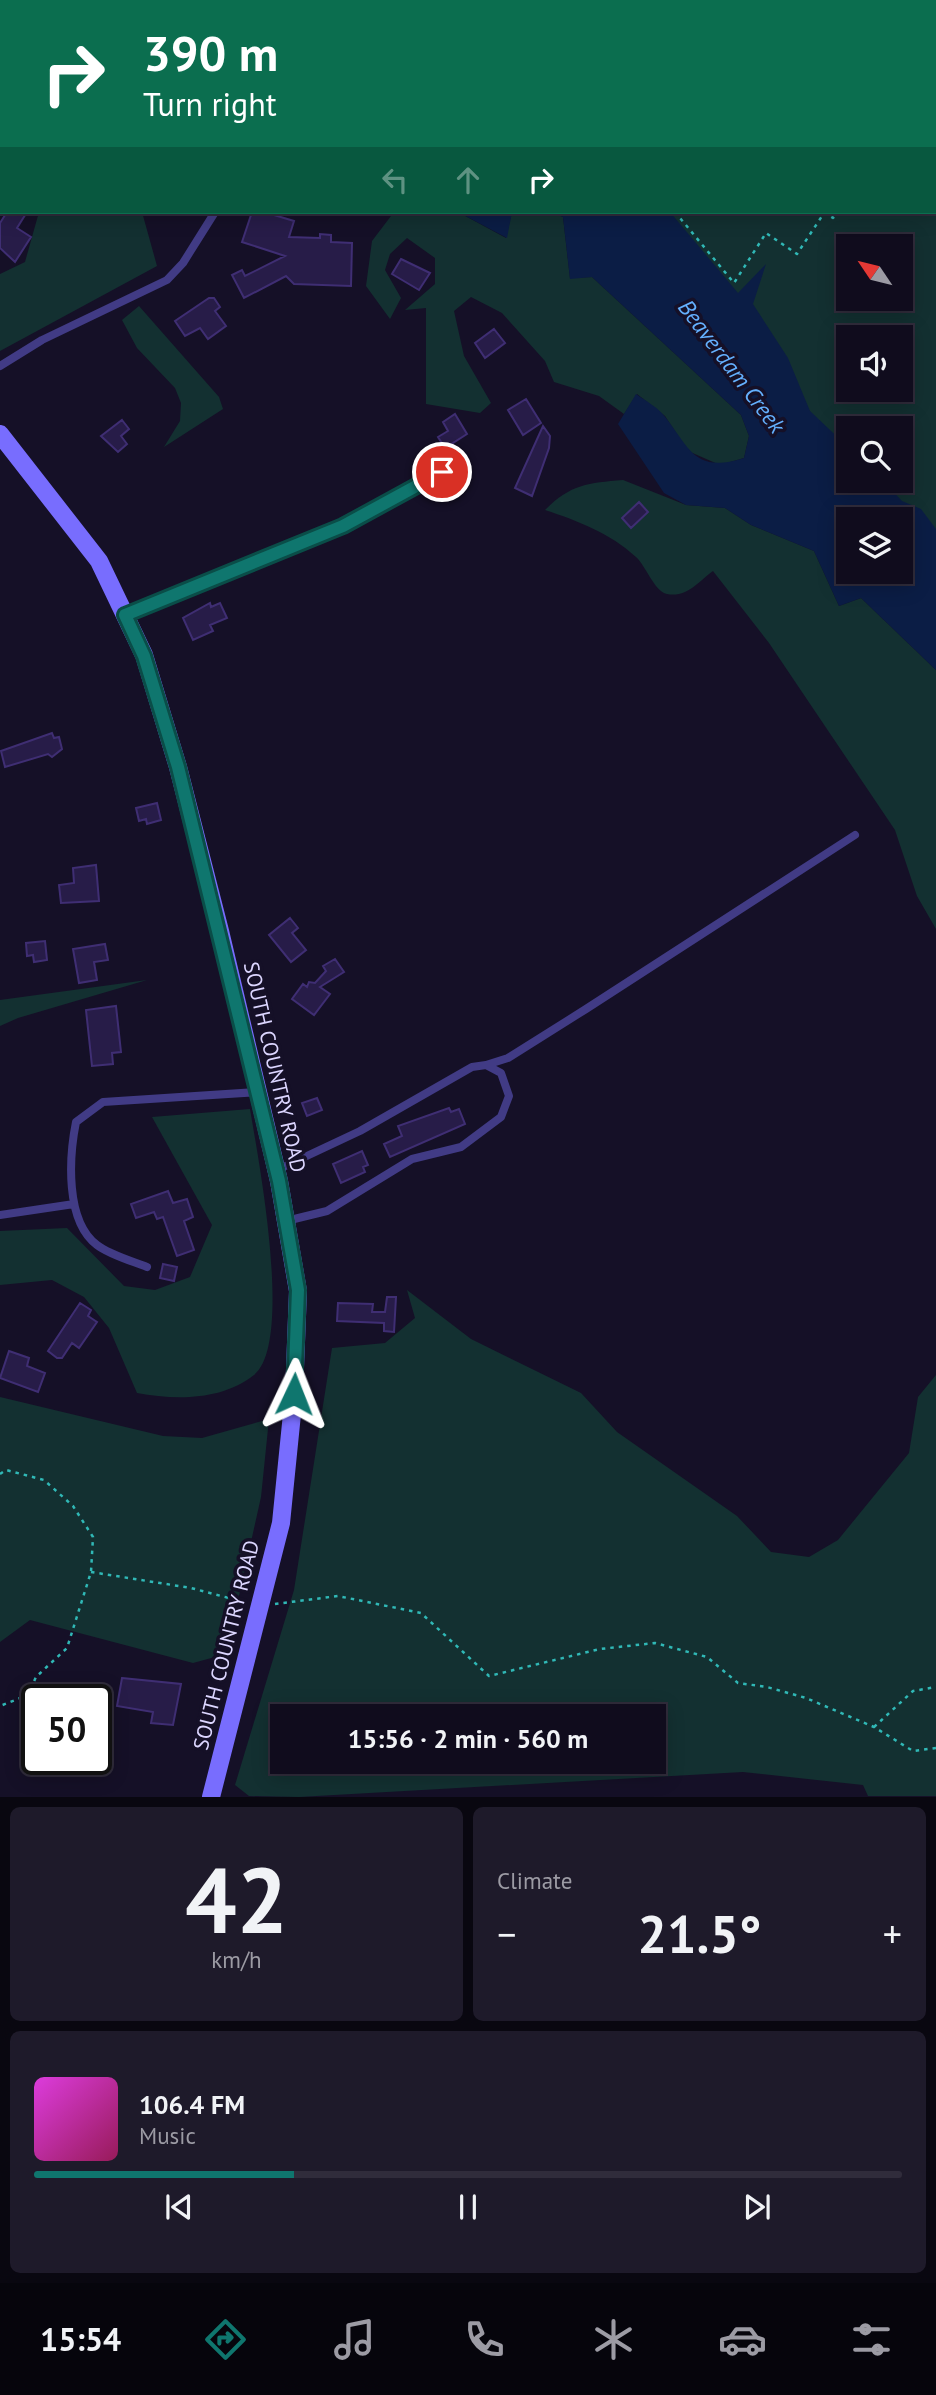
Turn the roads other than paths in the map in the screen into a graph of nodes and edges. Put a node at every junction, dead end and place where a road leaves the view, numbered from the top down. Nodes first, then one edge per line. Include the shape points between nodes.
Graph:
1 (214, 214) edge
2 (0, 366) edge
3 (0, 434) edge
4 (442, 472) dead end
5 (125, 615) junction
6 (855, 835) dead end
7 (486, 1065) junction
8 (258, 1093) junction
9 (277, 1170) junction
10 (74, 1205) junction
11 (0, 1215) edge
12 (286, 1221) junction
13 (147, 1267) dead end
14 (211, 1797) edge

1 - 2 lane via 167,280 42,340
3 - 5 main road, SOUTH COUNTRY ROAD via 99,561
4 - 5 lane via 343,526
5 - 8 main road, SOUTH COUNTRY ROAD via 144,656 178,767
6 - 7 lane via 508,1058
7 - 9 lane via 472,1067 360,1131
7 - 12 lane via 501,1073 509,1096 502,1117 461,1147 412,1159 327,1211
8 - 9 main road, SOUTH COUNTRY ROAD
8 - 10 lane via 103,1102 76,1122 70,1152
9 - 12 main road, SOUTH COUNTRY ROAD
10 - 11 lane
10 - 13 lane via 96,1245
12 - 14 main road, SOUTH COUNTRY ROAD via 298,1290 294,1394 281,1523

